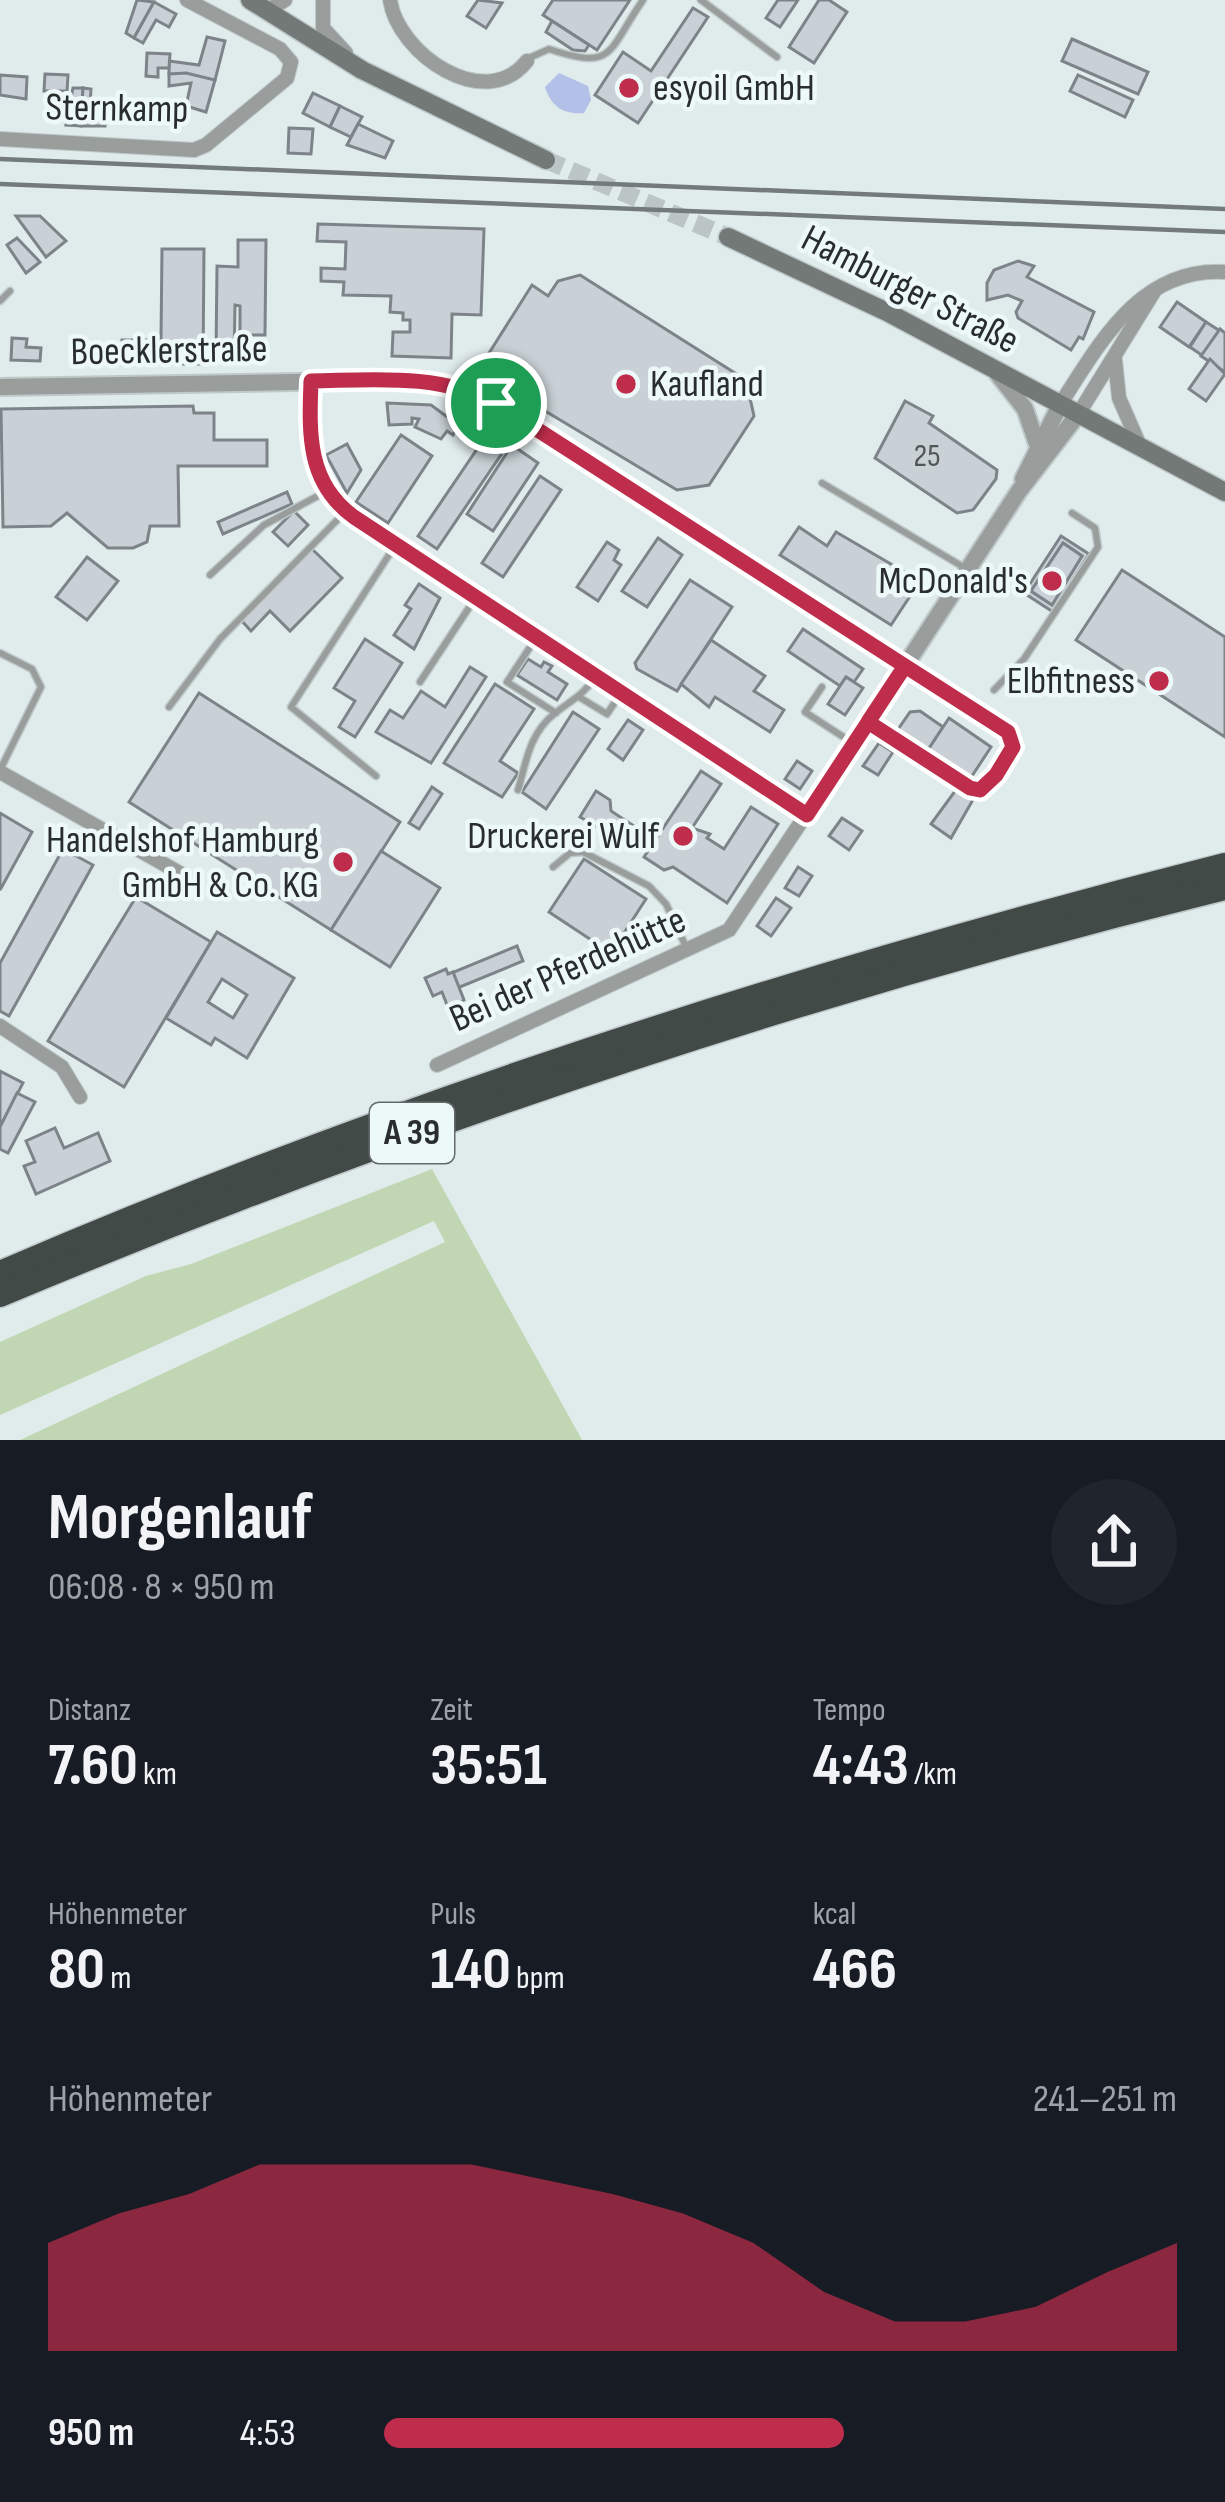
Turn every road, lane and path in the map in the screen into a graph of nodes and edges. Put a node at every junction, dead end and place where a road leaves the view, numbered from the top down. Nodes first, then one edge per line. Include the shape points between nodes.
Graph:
1 (187, 0) edge
2 (285, 0) edge
3 (323, 0) edge
4 (391, 0) edge
5 (643, 0) edge
6 (701, 0) edge
7 (258, 4) edge
8 (777, 57) dead end
9 (527, 61) joint
10 (362, 70) junction
11 (0, 140) edge
12 (546, 160) tunnel mouth
13 (728, 237) tunnel mouth
14 (1225, 272) edge
15 (1158, 285) junction
16 (10, 291) dead end
17 (0, 301) edge
18 (1115, 355) junction
19 (993, 368) junction
20 (311, 381) junction
21 (0, 386) edge
22 (1070, 408) junction
23 (1037, 444) junction
24 (1140, 446) junction
25 (821, 483) dead end
26 (327, 491) junction
27 (1019, 491) junction
28 (1225, 491) edge
29 (346, 511) junction
30 (1072, 513) dead end
31 (396, 544) junction
32 (968, 570) junction
33 (210, 575) dead end
34 (476, 597) junction
35 (536, 637) junction
36 (0, 653) edge
37 (905, 666) junction
38 (596, 676) junction
39 (420, 682) dead end
40 (822, 687) dead end
41 (994, 690) dead end
42 (621, 693) junction
43 (579, 697) junction
44 (169, 707) dead end
45 (556, 713) junction
46 (868, 722) junction
47 (1008, 732) joint
48 (854, 744) junction
49 (0, 747) edge
50 (10, 751) junction
51 (0, 771) edge
52 (376, 776) dead end
53 (518, 790) dead end
54 (807, 815) junction
55 (1225, 847) edge
56 (1225, 866) edge
57 (554, 867) dead end
58 (194, 881) dead end
59 (1225, 891) edge
60 (1069, 906) junction
61 (688, 952) junction
62 (0, 1026) edge
63 (437, 1065) dead end
64 (80, 1096) dead end
65 (0, 1273) edge
66 (0, 1295) edge

1 - 11 street, Sternkamp via 287,55 287,78 194,150
2 - 7 street
3 - 10 street via 323,28
4 - 9 street via 412,45 469,81 508,79
5 - 9 lane via 602,58 588,62 548,50
6 - 8 lane
7 - 10 main road
10 - 12 main road
13 - 19 main road, Hamburger Straße
14 - 15 street
15 - 18 street
15 - 22 street via 1130,307
16 - 17 lane
18 - 22 street
18 - 24 street via 1119,398
19 - 22 main road, Hamburger Straße
19 - 23 street via 1025,409
20 - 21 street, Boecklerstraße
20 - 26 street via 310,442
20 - 37 street, Boecklerstraße via 410,380 482,396
22 - 23 street, Bei der Pferdehütte
22 - 24 main road, Hamburger Straße
22 - 27 street, Bei der Pferdehütte
23 - 27 street, Bei der Pferdehütte
24 - 28 main road, Hamburger Straße
25 - 32 lane
26 - 29 street
26 - 33 lane via 264,525
27 - 32 street, Bei der Pferdehütte
29 - 31 street
29 - 44 lane via 220,638
30 - 41 lane via 1095,528 1098,547
31 - 34 street
31 - 52 lane via 291,707
32 - 37 street, Bei der Pferdehütte
34 - 35 street
34 - 39 lane
35 - 38 street
35 - 45 lane via 507,682
36 - 50 lane via 40,677
37 - 46 street, Bei der Pferdehütte
37 - 47 street
38 - 42 street
38 - 43 lane
40 - 48 lane via 805,712
42 - 43 lane via 607,714
42 - 54 street
43 - 45 lane
45 - 53 lane via 523,758
46 - 47 lane via 980,790 1013,747
46 - 48 street, Bei der Pferdehütte
48 - 54 street, Bei der Pferdehütte
49 - 50 lane
50 - 51 lane
51 - 58 street
54 - 61 street, Bei der Pferdehütte via 729,930
55 - 60 highway
56 - 60 highway, A 39
57 - 61 lane via 583,852 649,886
59 - 66 highway, A 39 via 832,992 655,1048 293,1177
60 - 65 highway, A 39 via 804,979 500,1078 268,1162
61 - 63 street, Bei der Pferdehütte
62 - 64 street via 62,1067

